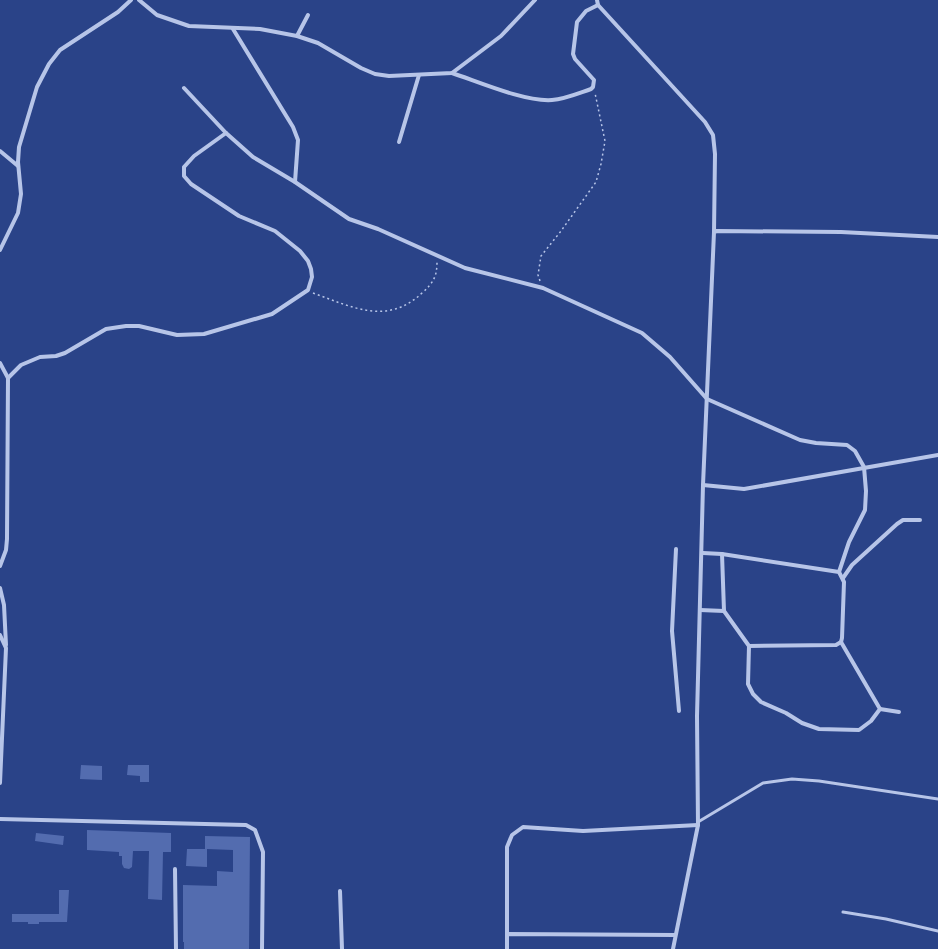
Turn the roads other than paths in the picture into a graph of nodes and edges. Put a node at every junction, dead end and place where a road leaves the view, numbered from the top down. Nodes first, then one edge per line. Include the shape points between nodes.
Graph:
1 (131, 0) edge
2 (139, 0) edge
3 (535, 0) edge
4 (126, 1) edge
5 (597, 2) edge
6 (308, 15) dead end
7 (233, 29) junction
8 (297, 36) junction
9 (452, 73) junction
10 (419, 75) junction
11 (184, 88) dead end
12 (226, 133) junction
13 (399, 142) dead end
14 (0, 151) edge
15 (18, 166) junction
16 (295, 182) junction
17 (714, 232) junction
18 (938, 237) edge
19 (0, 250) edge
20 (0, 363) edge
21 (8, 378) junction
22 (707, 399) junction
23 (938, 455) edge
24 (864, 467) junction
25 (703, 485) junction
26 (920, 520) dead end
27 (676, 549) dead end
28 (703, 553) junction
29 (722, 554) junction
30 (0, 566) edge
31 (839, 572) junction
32 (843, 578) junction
33 (0, 588) edge
34 (700, 610) junction
35 (724, 611) junction
36 (0, 635) edge
37 (841, 642) junction
38 (749, 646) junction
39 (6, 648) junction
40 (880, 709) junction
41 (679, 711) dead end
42 (899, 712) dead end
43 (0, 783) edge
44 (938, 800) edge
45 (0, 819) edge
46 (698, 824) junction
47 (175, 869) dead end
48 (340, 891) dead end
49 (843, 912) dead end
50 (938, 931) edge
51 (507, 934) junction
52 (675, 935) junction
53 (176, 949) edge
54 (262, 949) edge
55 (342, 949) edge
56 (507, 949) edge
57 (673, 949) edge

1 - 4 street
2 - 7 street via 157,15 176,22 189,26
3 - 9 street via 501,36
4 - 15 street via 118,12 60,50 49,64 37,87 19,147
5 - 9 street via 577,22 573,54 594,80 593,87 562,98 543,99 518,94
5 - 17 street via 705,122 713,135
6 - 8 street
7 - 8 street via 260,29
7 - 16 street via 294,127 298,140
8 - 10 street via 318,43 375,74
9 - 10 street
10 - 13 street
11 - 12 street
12 - 16 street via 253,157
12 - 21 street via 194,156 184,167 184,176 221,205 239,216 275,231 300,251 311,269 312,277 308,290 272,314 204,334 177,335 139,326 106,329 65,353 40,357 21,365
14 - 15 street
15 - 19 street via 21,194 18,213
16 - 22 street via 349,219 473,270 543,288 642,333 670,357
17 - 18 street via 841,232
17 - 22 street
20 - 21 street
21 - 30 street via 7,539
22 - 24 street via 800,440 816,444 847,445 855,451
22 - 25 street
23 - 24 street
24 - 25 street via 744,489
24 - 31 street via 865,510 849,542
25 - 28 street
26 - 32 street via 903,520 897,524 852,565
27 - 41 street via 672,631
28 - 29 street
28 - 34 street
29 - 31 street
29 - 35 street
31 - 32 street
32 - 37 street
33 - 39 street via 4,605
34 - 35 street
34 - 46 street via 697,716
35 - 38 street
36 - 39 street
37 - 38 street via 836,645
37 - 40 street
38 - 40 street via 748,684 753,694 761,702 802,723 819,729 859,730 871,721
39 - 43 street
40 - 42 street
44 - 46 lane via 792,779 763,783
45 - 54 street via 246,825 255,830 263,852
46 - 51 street via 583,831 523,827 512,835 507,847
46 - 52 street
47 - 53 street
48 - 55 street
49 - 50 lane
51 - 52 street
51 - 56 street
52 - 57 street

